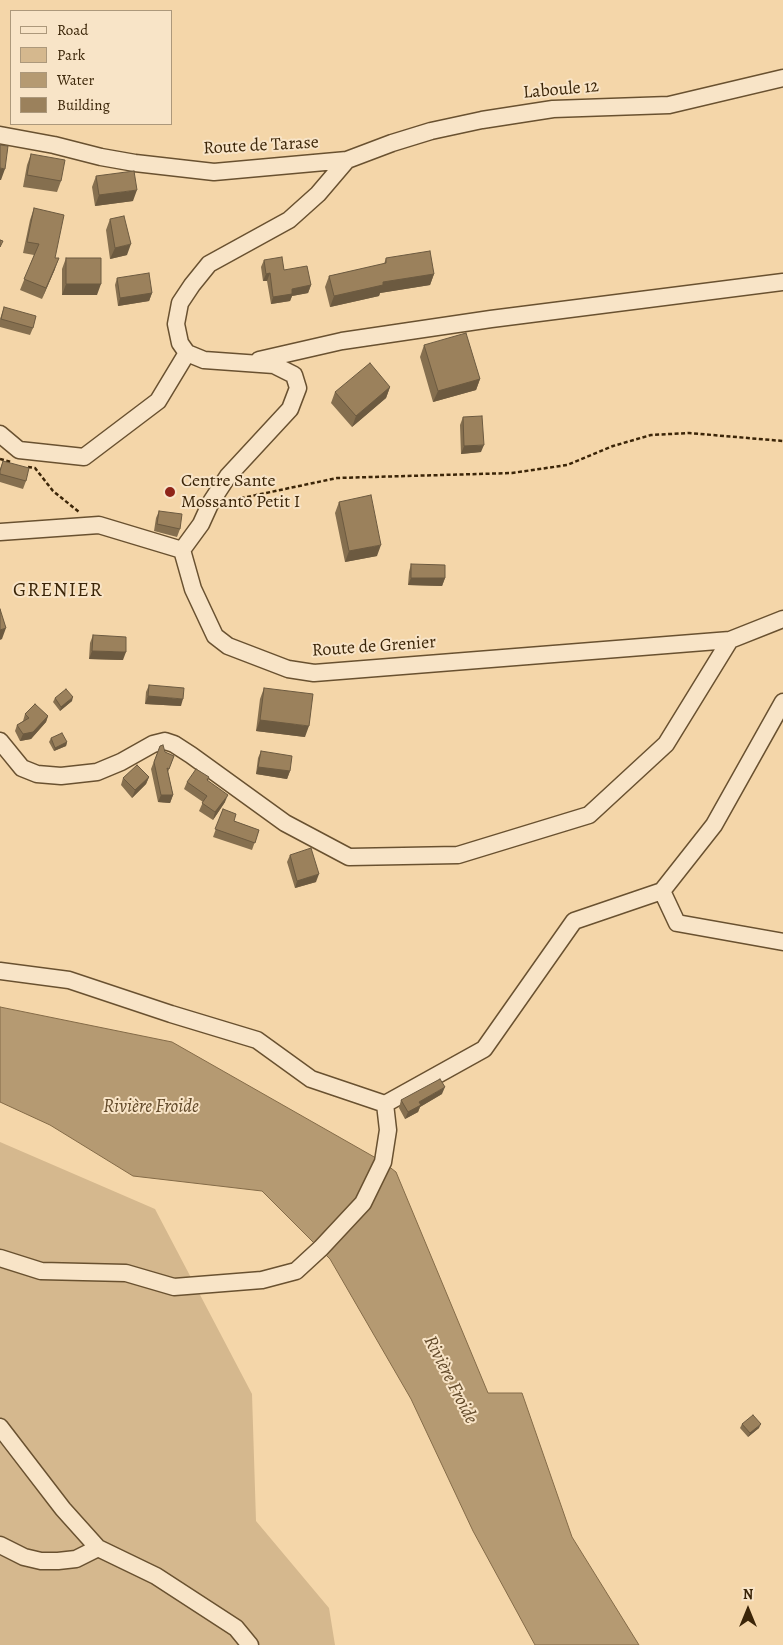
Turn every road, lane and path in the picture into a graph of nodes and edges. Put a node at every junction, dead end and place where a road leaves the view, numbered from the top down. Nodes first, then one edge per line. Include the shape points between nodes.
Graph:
1 (783, 78) edge
2 (0, 135) edge
3 (347, 160) junction
4 (783, 282) edge
5 (187, 352) junction
6 (247, 363) junction
7 (0, 434) edge
8 (783, 441) edge
9 (0, 459) edge
10 (18, 464) edge
11 (26, 466) edge
12 (212, 502) junction
13 (80, 512) dead end
14 (0, 532) edge
15 (182, 550) junction
16 (783, 619) edge
17 (730, 640) junction
18 (783, 702) edge
19 (0, 741) edge
20 (662, 891) junction
21 (783, 942) edge
22 (0, 971) edge
23 (385, 1104) junction
24 (0, 1258) edge
25 (0, 1427) edge
26 (0, 1545) edge
27 (98, 1548) junction
28 (250, 1645) edge

1 - 3 street, Laboule 12 via 669,105 553,109 482,120 431,131
2 - 3 street, Route de Tarase via 135,163 214,172
3 - 5 street via 318,194 289,220 209,264 180,303 176,324 180,343
4 - 6 street via 342,341
5 - 6 street via 204,360
5 - 7 street via 158,401 84,457 19,450
6 - 12 street via 285,369 294,375 298,388 290,409 228,476
8 - 12 path via 689,434 651,435 567,465 512,473 337,478
9 - 10 path
11 - 13 path via 35,468 53,491
12 - 15 street
14 - 15 street via 99,525
15 - 17 street, Route de Grenier via 193,588 215,636 228,646 288,669 314,673
16 - 17 street, Route de Grenier
17 - 19 street via 666,744 589,815 458,855 349,857 285,823 191,755 165,741 97,772 61,776 37,774 22,768
18 - 20 street via 714,825
20 - 21 street via 677,923
20 - 23 street via 574,921 484,1049
22 - 23 street via 69,980 257,1040 311,1079
23 - 24 street via 388,1130 383,1162 364,1203 296,1271 262,1280 174,1287 126,1273 41,1271
25 - 27 street via 63,1509
26 - 27 street via 41,1561 76,1559
27 - 28 street via 156,1576 236,1628

